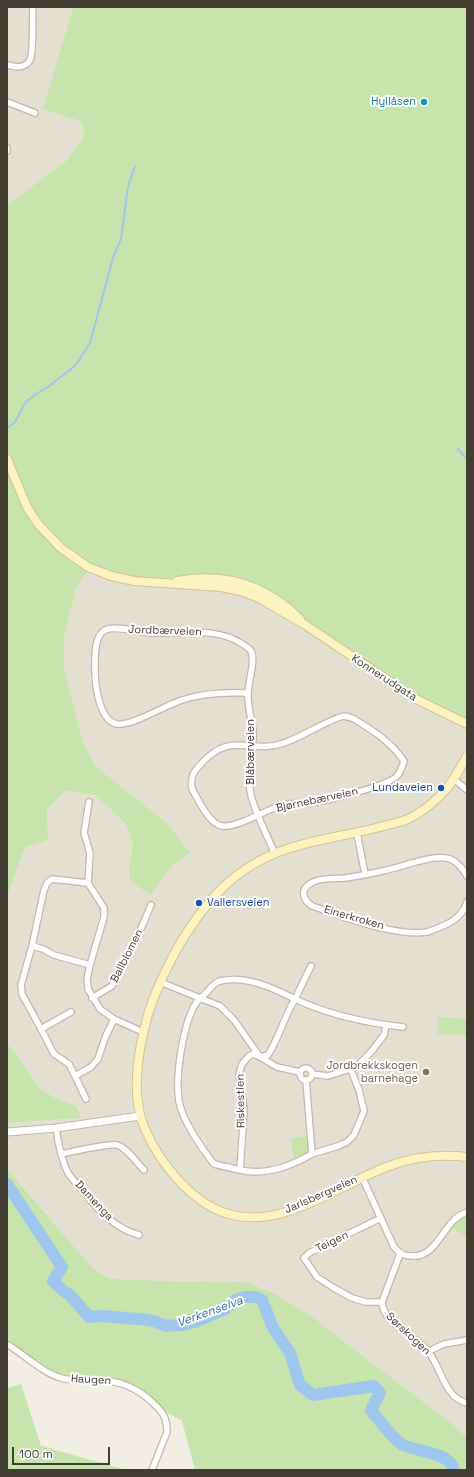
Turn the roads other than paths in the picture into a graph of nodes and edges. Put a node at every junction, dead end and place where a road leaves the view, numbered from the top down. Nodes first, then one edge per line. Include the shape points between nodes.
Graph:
1 (33, 7) edge
2 (7, 65) edge
3 (7, 102) edge
4 (35, 113) dead end
5 (7, 148) edge
6 (7, 151) edge
7 (7, 459) edge
8 (247, 694) junction
9 (467, 726) edge
10 (252, 746) junction
11 (467, 748) edge
12 (466, 756) edge
13 (454, 779) junction
14 (467, 790) edge
15 (89, 802) dead end
16 (258, 814) junction
17 (357, 833) junction
18 (275, 854) junction
19 (365, 874) junction
20 (467, 876) edge
21 (88, 883) junction
22 (467, 902) edge
23 (151, 905) dead end
24 (466, 910) edge
25 (32, 946) junction
26 (90, 965) junction
27 (311, 966) dead end
28 (160, 982) junction
29 (92, 998) junction
30 (200, 998) junction
31 (296, 999) junction
32 (71, 1012) dead end
33 (114, 1019) junction
34 (386, 1026) junction
35 (404, 1027) dead end
36 (41, 1029) junction
37 (143, 1032) junction
38 (260, 1056) junction
39 (351, 1070) junction
40 (300, 1072) junction
41 (312, 1074) junction
42 (75, 1076) junction
43 (306, 1080) junction
44 (86, 1099) dead end
45 (140, 1116) junction
46 (56, 1128) junction
47 (7, 1132) edge
48 (61, 1154) junction
49 (312, 1154) junction
50 (467, 1157) edge
51 (144, 1170) dead end
52 (240, 1170) junction
53 (362, 1177) junction
54 (467, 1212) edge
55 (381, 1218) junction
56 (139, 1235) dead end
57 (400, 1254) junction
58 (382, 1302) junction
59 (467, 1340) edge
60 (7, 1344) edge
61 (429, 1352) junction
62 (467, 1403) edge
63 (152, 1470) edge

1 - 2 street via 30,60 24,66
3 - 4 street
5 - 6 street
7 - 9 main road, Konnerudgata via 27,507 38,524 53,541 88,567 134,581 221,587 241,591 263,600 307,626 414,698
8 - 8 street, Jordbærveien via 228,692 200,695 169,704 128,723 117,724 105,716 98,697 95,671 97,640 105,630 112,628 152,633 221,635 232,639 252,653
8 - 10 street, Blåbærveien via 252,723
10 - 16 street, Blåbærveien via 251,794
10 - 16 street via 236,744 218,749 196,769 191,784 209,818 217,824 234,824
10 - 16 street, Bjørnebærveien via 269,747 284,743 343,716 349,717 389,742 404,761 400,772 387,782 359,792 309,803 283,805
11 - 12 main road
12 - 13 main road
13 - 14 street
13 - 17 main road via 418,814
15 - 21 street via 84,833 90,853
16 - 18 street, Blåbærveien
17 - 18 main road
17 - 19 street
18 - 28 main road via 252,865 211,899 196,917
19 - 20 street, Einerkroken via 443,858 457,863
19 - 24 street, Einerkroken via 310,884 306,886 304,897 312,906 350,919 409,933 427,932 438,928 453,921
21 - 25 street via 52,879 47,883
21 - 26 street via 104,908 104,917
22 - 24 street, Einerkroken
23 - 29 street, Ballblomen via 112,986
25 - 26 street
25 - 36 street via 21,985 22,994
26 - 29 street via 87,979
27 - 31 street, Riskestien
28 - 30 street
28 - 37 main road
29 - 33 street via 100,1009
30 - 31 street via 216,983 234,980 250,981
30 - 38 street via 227,1011
30 - 52 street via 182,1042 178,1080 179,1100 188,1124 214,1164
31 - 34 street via 336,1015
31 - 38 street, Riskestien via 272,1049 268,1055
32 - 36 street
33 - 37 street
33 - 42 street via 98,1059 91,1067
34 - 35 street
34 - 39 street via 384,1035 371,1052
36 - 42 street via 54,1054 69,1064
37 - 45 main road via 137,1085
38 - 40 street via 277,1067
38 - 52 street, Riskestien via 249,1056 242,1064 240,1074 244,1109
39 - 41 street via 328,1076
39 - 49 street via 364,1111 354,1135 347,1142
40 - 41 street via 308,1068
40 - 43 street
41 - 43 street via 310,1079
42 - 44 street
43 - 49 street
45 - 46 street
45 - 53 main road, Jarlsbergveien via 156,1151 180,1181 204,1203 231,1215 253,1218 274,1216
46 - 47 street
46 - 48 street, Damenga
48 - 51 street via 117,1145 128,1152
48 - 56 street, Damenga via 69,1173 106,1217 127,1232
49 - 52 street via 282,1167 252,1173
50 - 53 main road, Jarlsbergveien via 409,1160
53 - 55 street
54 - 57 street via 457,1217 427,1252 417,1256
55 - 57 street via 394,1247
55 - 58 street, Teigen via 309,1253 304,1258 317,1277 334,1288 352,1298 366,1302
57 - 58 street, Sørskogen
58 - 61 street, Sørskogen via 386,1316
59 - 61 street via 444,1344
60 - 63 street, Haugen via 56,1376 69,1380 119,1382 136,1389 149,1399 163,1413 167,1426
61 - 62 street, Sørskogen via 449,1390

